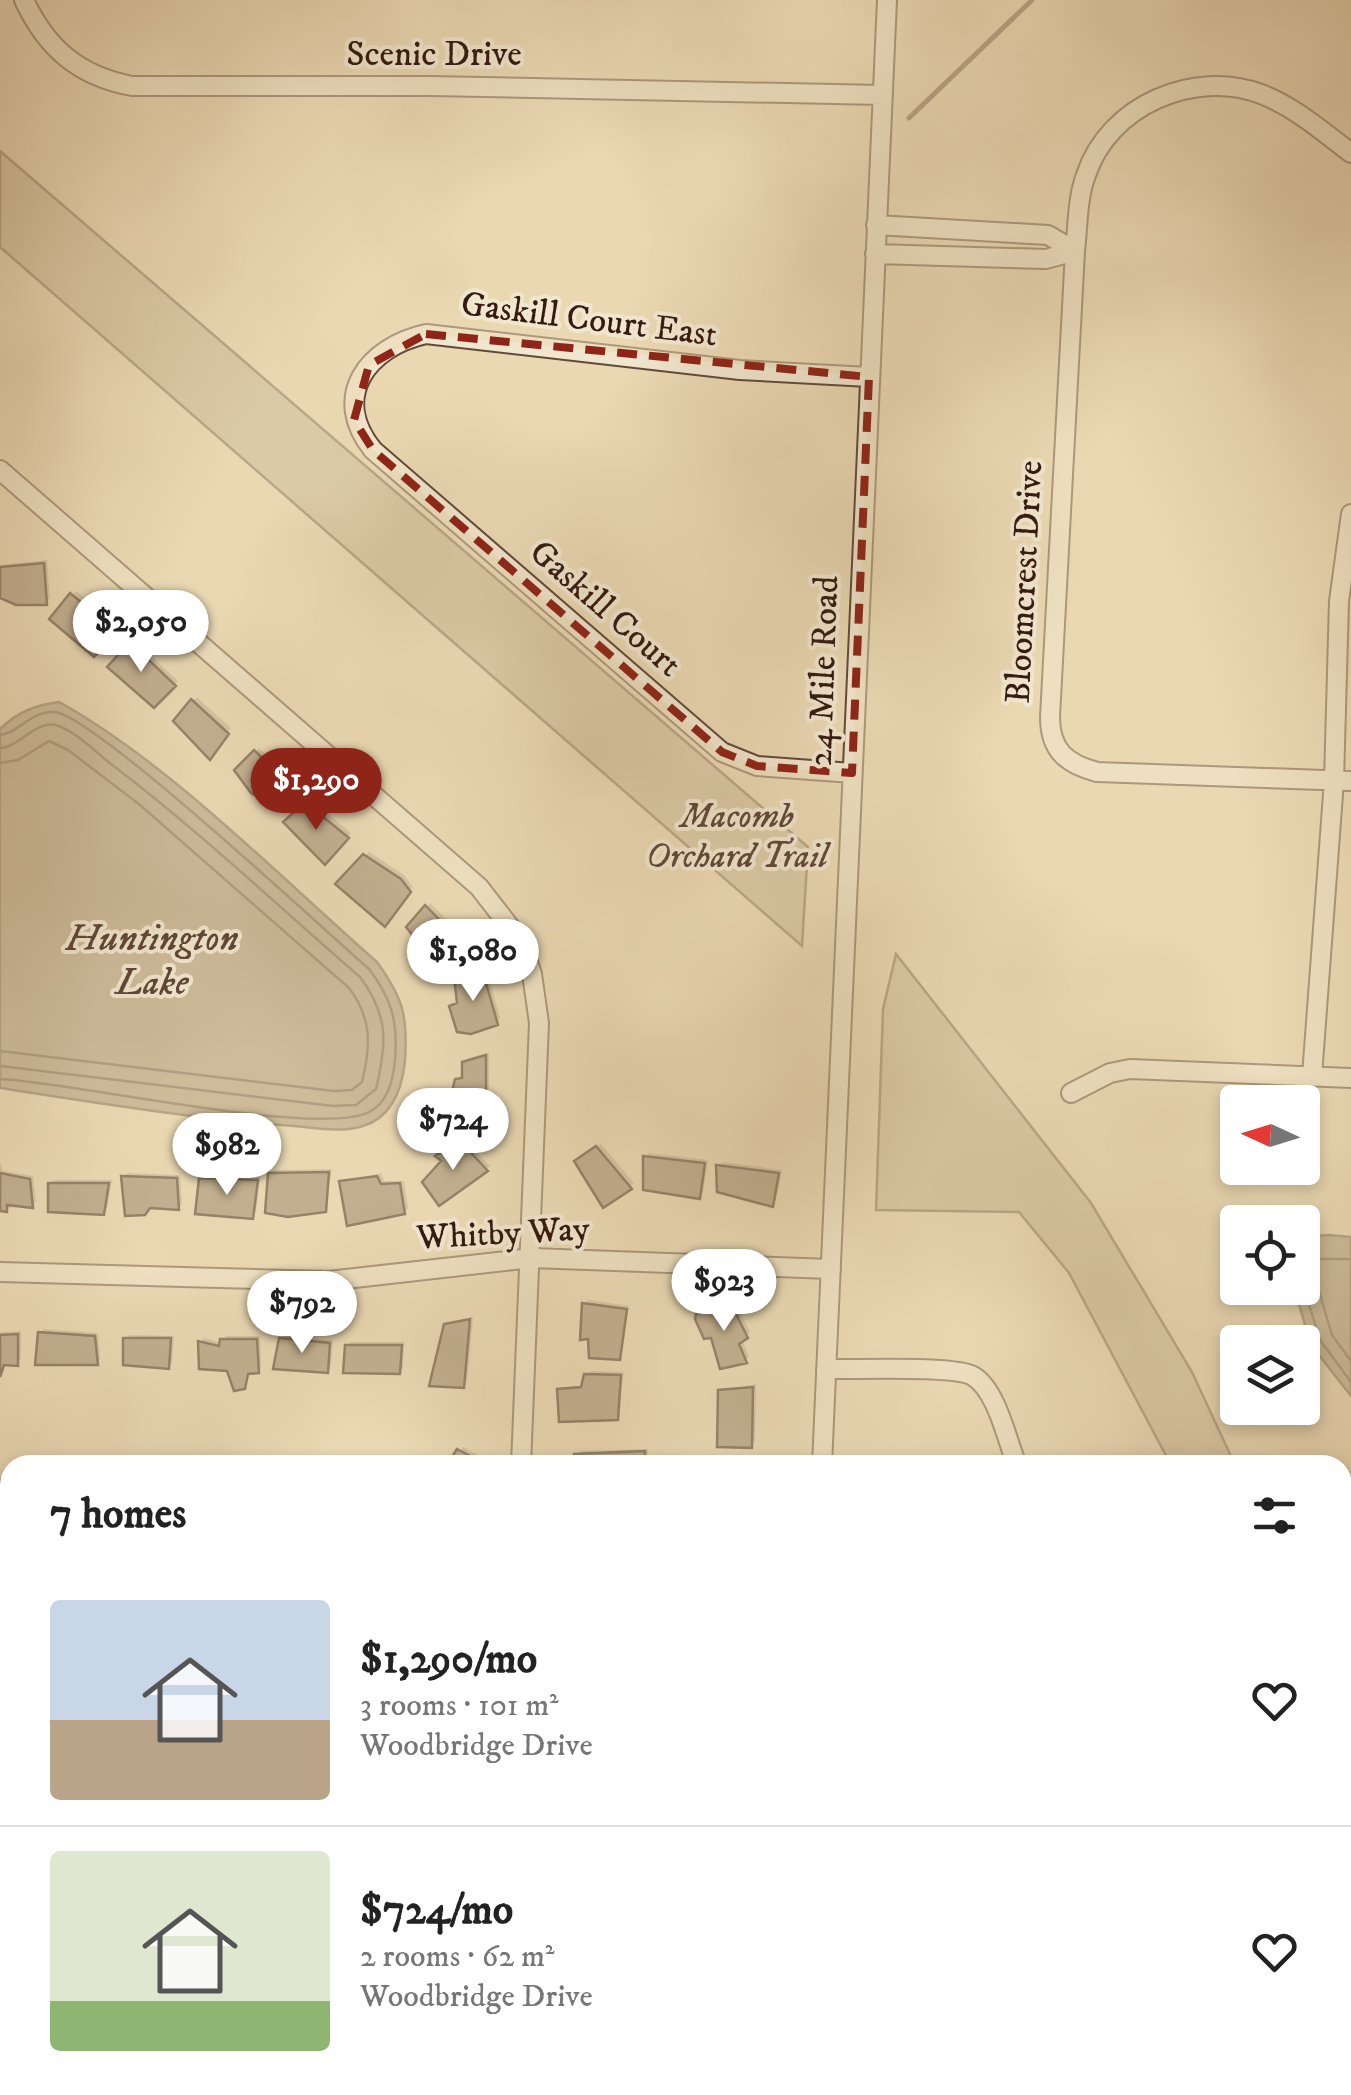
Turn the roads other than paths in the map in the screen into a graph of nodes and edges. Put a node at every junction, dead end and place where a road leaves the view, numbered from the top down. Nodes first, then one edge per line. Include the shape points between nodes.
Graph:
1 (24, 0) edge
2 (887, 0) edge
3 (882, 95) junction
4 (1351, 153) edge
5 (876, 225) junction
6 (1076, 251) junction
7 (875, 254) junction
8 (869, 377) junction
9 (354, 420) joint
10 (4, 482) edge
11 (1351, 514) edge
12 (852, 773) junction
13 (1343, 781) edge
14 (1312, 1076) junction
15 (1351, 1078) edge
16 (1071, 1092) dead end
17 (532, 1258) junction
18 (831, 1269) junction
19 (0, 1272) edge
20 (826, 1369) junction
21 (522, 1455) edge
22 (822, 1455) edge
23 (1013, 1455) edge

1 - 3 street, Scenic Drive via 65,58 93,76 132,86
2 - 3 street, 24 Mile Road
3 - 5 street, 24 Mile Road
4 - 6 street via 1258,93 1205,87 1170,92 1140,108 1096,153 1080,201
5 - 6 street via 1048,236
5 - 7 street, 24 Mile Road
6 - 7 street via 1046,259
6 - 13 street, Bloomcrest Drive via 1050,717 1059,754 1098,772
7 - 8 street, 24 Mile Road
8 - 9 street, Gaskill Court East via 740,370 426,334 408,338 369,365 358,383
8 - 12 street, 24 Mile Road
9 - 12 street, Gaskill Court via 373,450 722,752 757,766
10 - 17 street via 366,786 479,887 510,924 532,974 539,1024
11 - 13 street via 1339,601
12 - 18 street, 24 Mile Road
13 - 14 street
14 - 15 street
14 - 16 street via 1130,1069
17 - 18 street, Whitby Way
17 - 19 street, Whitby Way via 310,1281
17 - 21 street
18 - 20 street, 24 Mile Road
20 - 22 street, 24 Mile Road
20 - 23 street via 972,1375 987,1392

